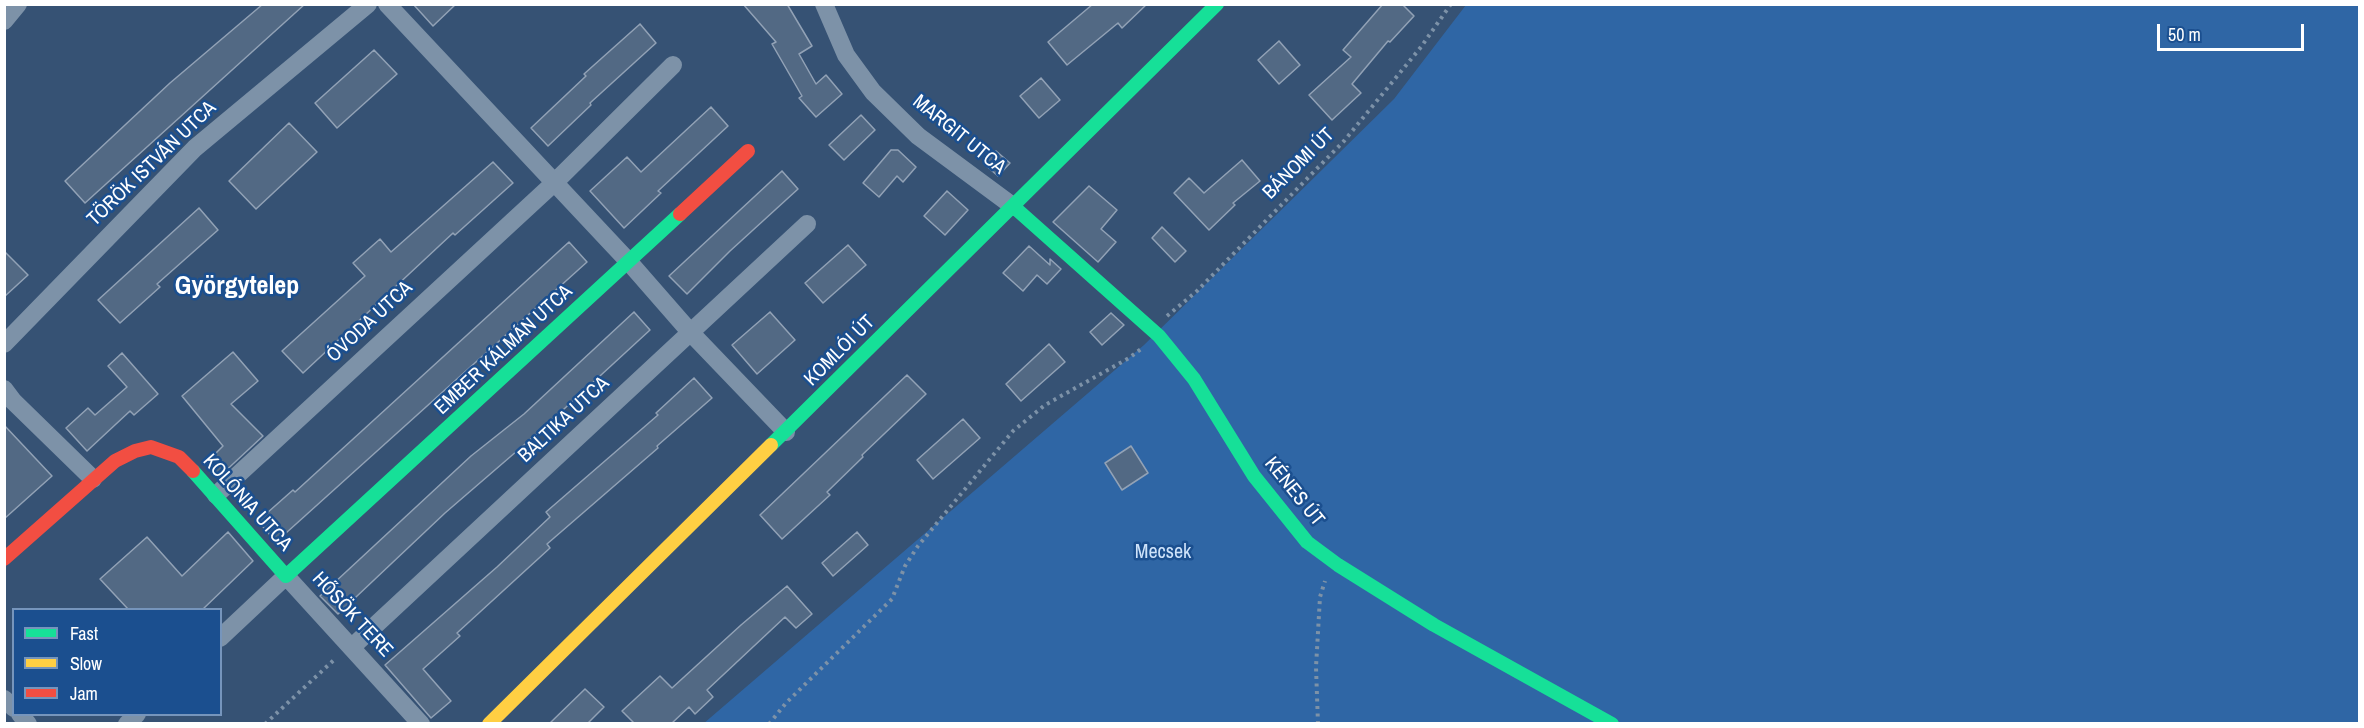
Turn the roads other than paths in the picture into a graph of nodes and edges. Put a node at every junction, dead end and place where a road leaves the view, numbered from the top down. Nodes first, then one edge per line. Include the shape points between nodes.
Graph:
1 (18, 4) edge
2 (368, 4) edge
3 (387, 4) edge
4 (824, 4) edge
5 (1217, 4) edge
6 (4, 21) edge
7 (672, 65) dead end
8 (748, 151) dead end
9 (554, 183) junction
10 (1014, 207) junction
11 (807, 224) dead end
12 (629, 262) junction
13 (691, 333) junction
14 (4, 344) edge
15 (7, 399) edge
16 (786, 432) junction
17 (93, 479) junction
18 (216, 495) junction
19 (4, 559) edge
20 (286, 576) junction
21 (222, 636) edge
22 (352, 647) junction
23 (421, 723) edge
24 (489, 723) edge
25 (1612, 723) edge

1 - 6 street
2 - 14 street, TÖRÖK ISTVÁN UTCA via 195,148
3 - 9 street
4 - 10 street, MARGIT UTCA via 846,55 873,92 918,136
5 - 10 street, KOMLÓI ÚT
7 - 9 street, ÓVODA UTCA
8 - 12 street, EMBER KÁLMÁN UTCA
9 - 12 street
9 - 18 street, ÓVODA UTCA
10 - 16 street, KOMLÓI ÚT
10 - 25 street, KÉNES ÚT via 1155,332 1194,379 1254,476 1307,542 1434,625
11 - 13 street, BALTIKA UTCA
12 - 13 street
12 - 20 street, EMBER KÁLMÁN UTCA
13 - 16 street
13 - 22 street, BALTIKA UTCA
15 - 17 street
16 - 24 street, KOMLÓI ÚT
17 - 18 street, KOLÓNIA UTCA via 115,461 151,447 179,457
17 - 19 street, KOLÓNIA UTCA
18 - 20 street, KOLÓNIA UTCA
20 - 21 street, HŐSÖK TERE
20 - 22 street, HŐSÖK TERE
22 - 23 street, HŐSÖK TERE

